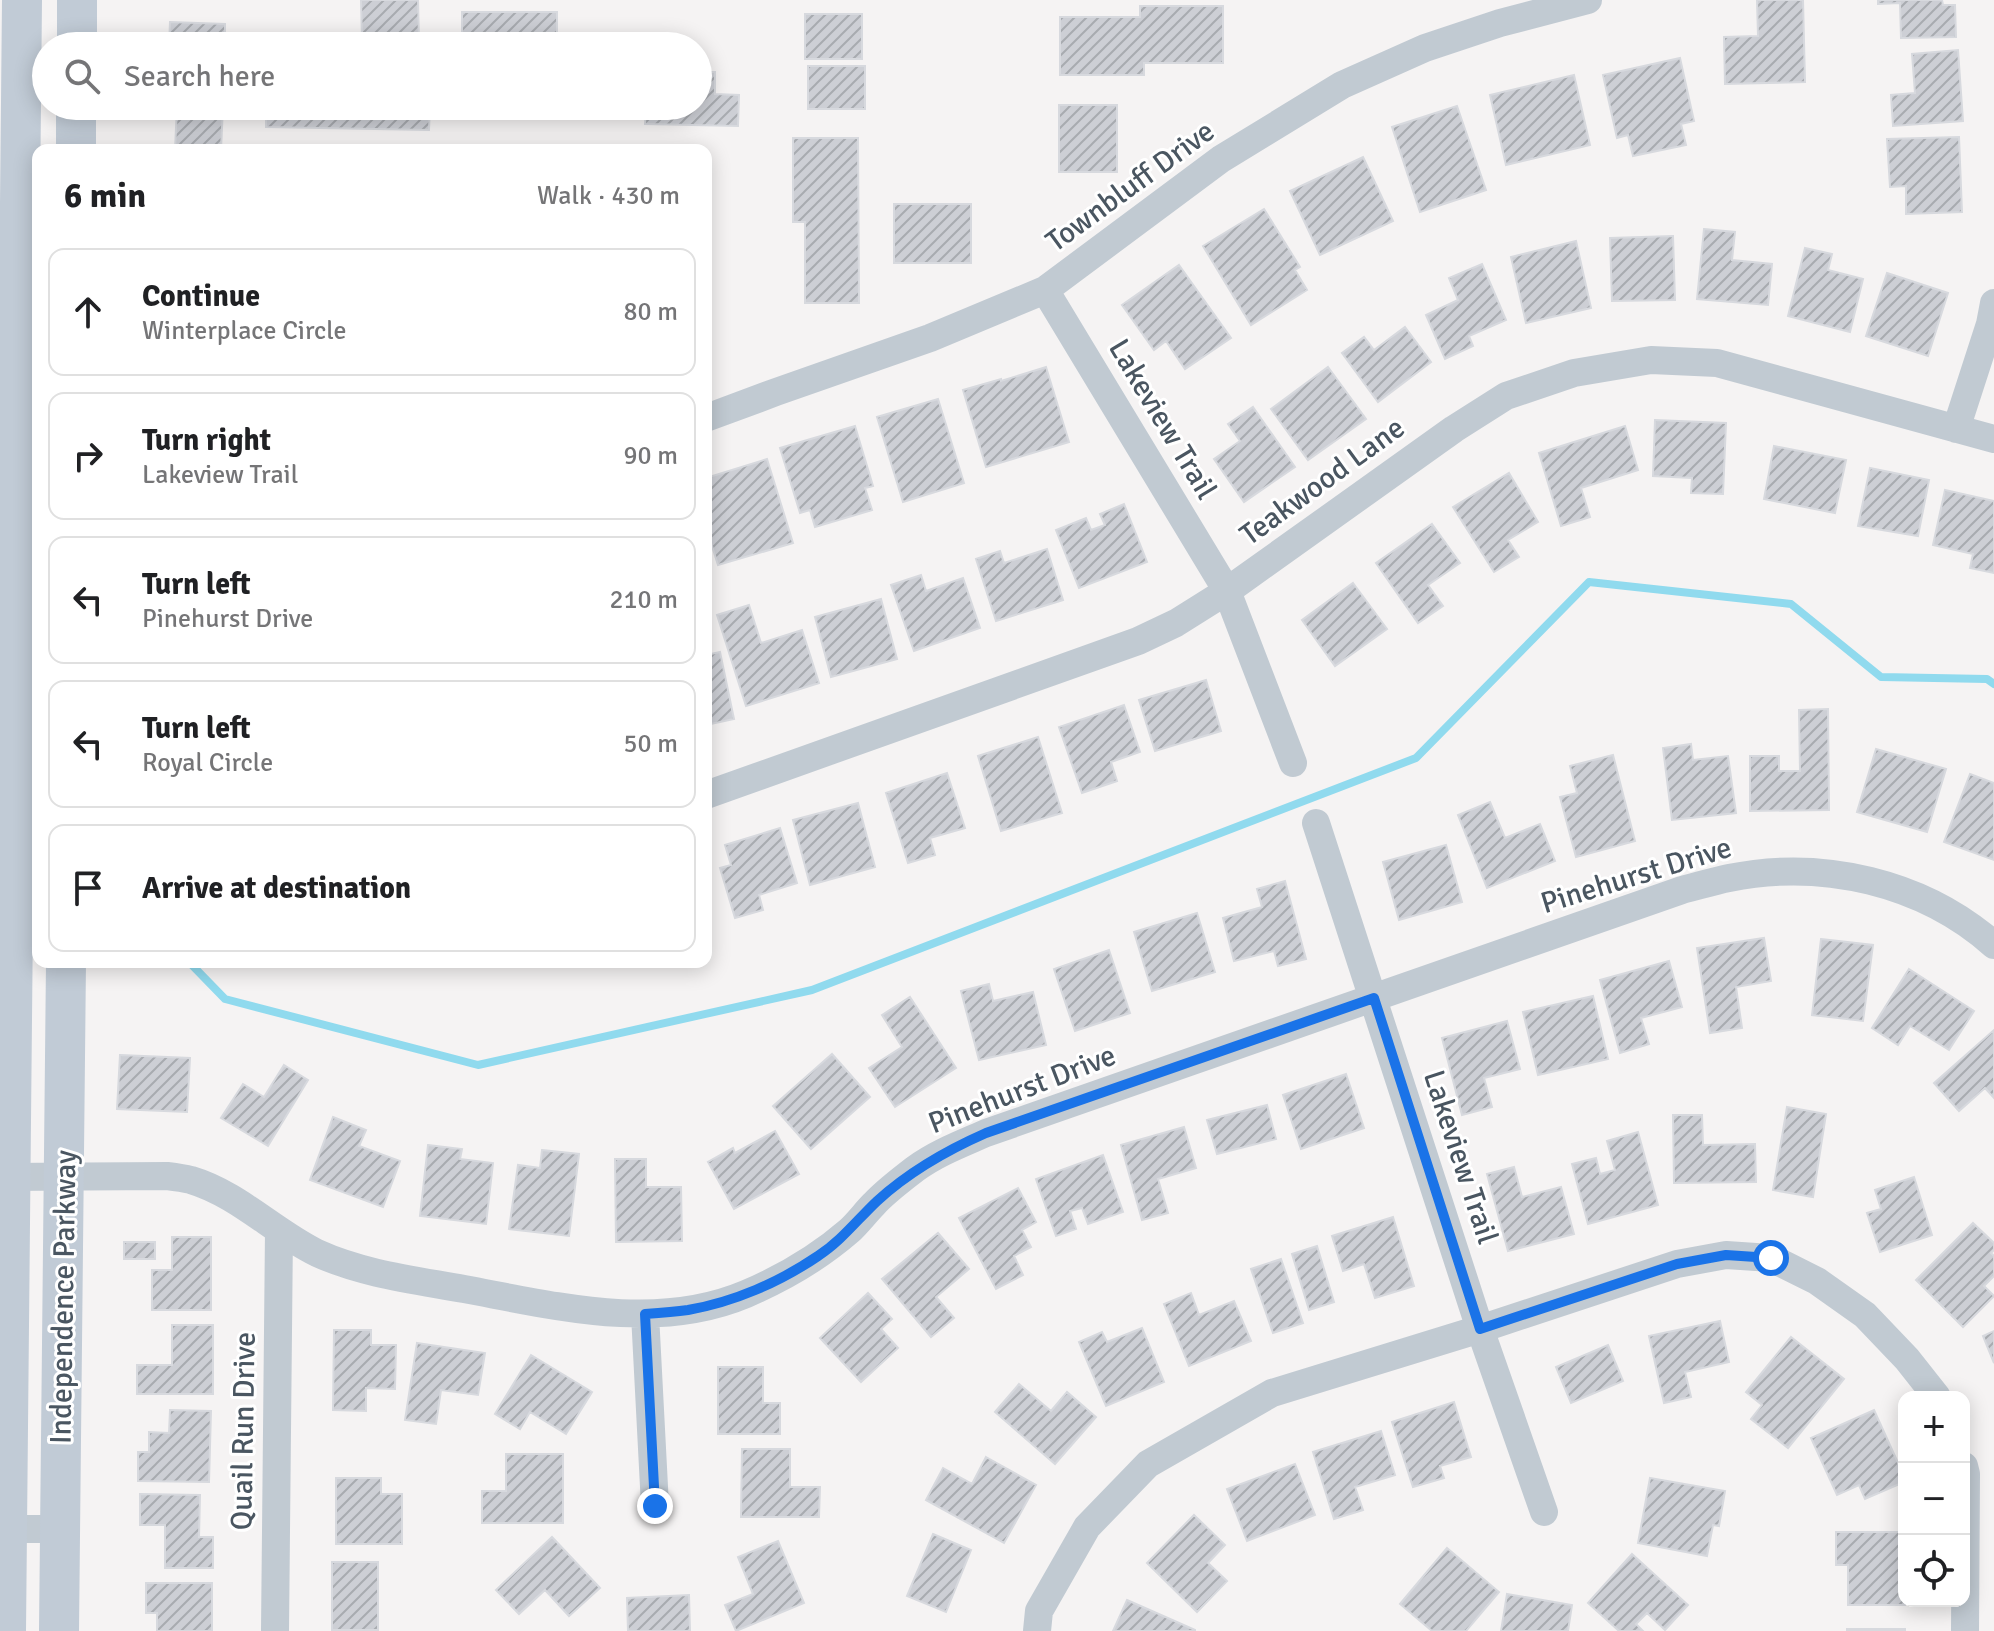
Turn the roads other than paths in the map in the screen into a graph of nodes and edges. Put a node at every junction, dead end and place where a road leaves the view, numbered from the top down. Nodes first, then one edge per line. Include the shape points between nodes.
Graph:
1 (22, 0) edge
2 (77, 0) edge
3 (1588, 0) edge
4 (77, 32) edge
5 (76, 120) edge
6 (76, 144) edge
7 (1045, 290) junction
8 (1994, 303) edge
9 (28, 335) edge
10 (712, 416) edge
11 (1956, 429) junction
12 (1994, 439) edge
13 (1227, 591) junction
14 (27, 688) edge
15 (1293, 763) dead end
16 (712, 793) edge
17 (1316, 823) dead end
18 (17, 829) edge
19 (1994, 945) edge
20 (66, 968) edge
21 (1374, 998) junction
22 (64, 1176) junction
23 (5, 1177) edge
24 (279, 1231) junction
25 (645, 1314) junction
26 (1480, 1329) junction
27 (1932, 1391) edge
28 (655, 1506) dead end
29 (1544, 1512) dead end
30 (4, 1529) edge
31 (60, 1529) junction
32 (1966, 1535) edge
33 (6, 1631) edge
34 (59, 1631) edge
35 (275, 1631) edge
36 (1037, 1631) edge
37 (1965, 1631) edge

1 - 9 main road, Independence Parkway
2 - 4 main road
3 - 7 street, Townbluff Drive via 1425,48 1342,85 1221,159
5 - 6 main road
7 - 10 street, Townbluff Drive via 930,338
7 - 13 street, Lakeview Trail
8 - 11 street
9 - 14 main road, Independence Parkway
11 - 12 street, Teakwood Lane
11 - 13 street, Teakwood Lane via 1717,363 1651,360 1574,373 1506,396 1467,420
13 - 15 street, Lakeview Trail
13 - 16 street, Teakwood Lane via 1138,641
14 - 18 main road, Independence Parkway
17 - 21 street, Lakeview Trail
18 - 23 main road, Independence Parkway
19 - 21 street, Pinehurst Drive via 1930,901 1893,887 1854,876 1768,873 1682,890
20 - 22 main road, Independence Parkway
21 - 25 street, Pinehurst Drive via 949,1149 897,1183 820,1255 782,1278 742,1296 689,1310
21 - 26 street, Lakeview Trail
22 - 23 street, Pinehurst Drive
22 - 24 street, Pinehurst Drive via 192,1180
22 - 31 main road, Independence Parkway
23 - 30 main road, Independence Parkway
24 - 25 street, Pinehurst Drive via 317,1253 395,1277 564,1307
24 - 35 street, Quail Run Drive
25 - 28 street
26 - 27 street via 1677,1264 1726,1255 1771,1258 1817,1281 1865,1315
26 - 29 street, Lakeview Trail
26 - 36 street via 1272,1393 1148,1464 1087,1527 1039,1611
30 - 31 street
30 - 33 main road, Independence Parkway
31 - 34 main road, Independence Parkway
32 - 37 street

